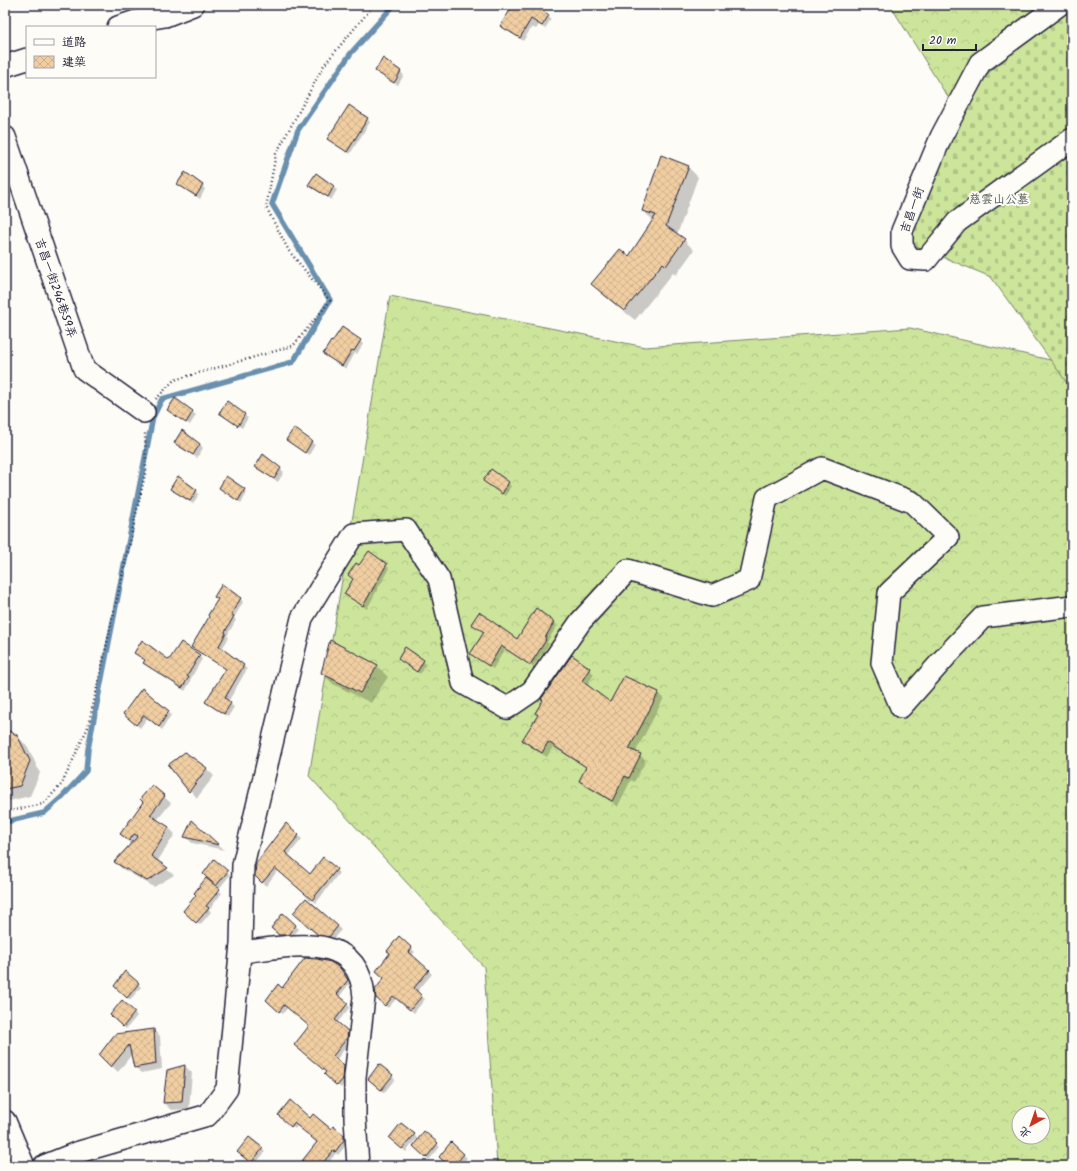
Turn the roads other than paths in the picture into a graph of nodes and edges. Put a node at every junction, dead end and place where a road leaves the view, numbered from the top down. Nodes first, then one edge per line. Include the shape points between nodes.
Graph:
1 (193, 5) edge
2 (1059, 5) edge
3 (121, 26) edge
4 (26, 58) edge
5 (5, 66) edge
6 (5, 136) edge
7 (1072, 139) edge
8 (144, 412) road end
9 (1072, 606) edge
10 (241, 952) junction
11 (5, 1121) edge
12 (24, 1166) edge
13 (44, 1166) edge
14 (358, 1166) edge

1 - 3 street via 165,16
2 - 7 street, 吉昌一街 via 980,62 941,136 902,231 902,246 910,259 926,260 957,222
4 - 5 street
6 - 8 street, 吉昌一街246巷59弄 via 84,369
9 - 10 street via 983,617 901,707 882,662 889,593 948,537 912,502 822,468 767,498 749,580 712,596 628,570 581,620 532,691 507,708 463,683 439,579 406,530 354,534 302,618 243,865
10 - 13 street via 227,1089 208,1115 79,1152
10 - 14 street via 320,946 341,954 354,964 364,986 355,1077 354,1118
11 - 12 street

